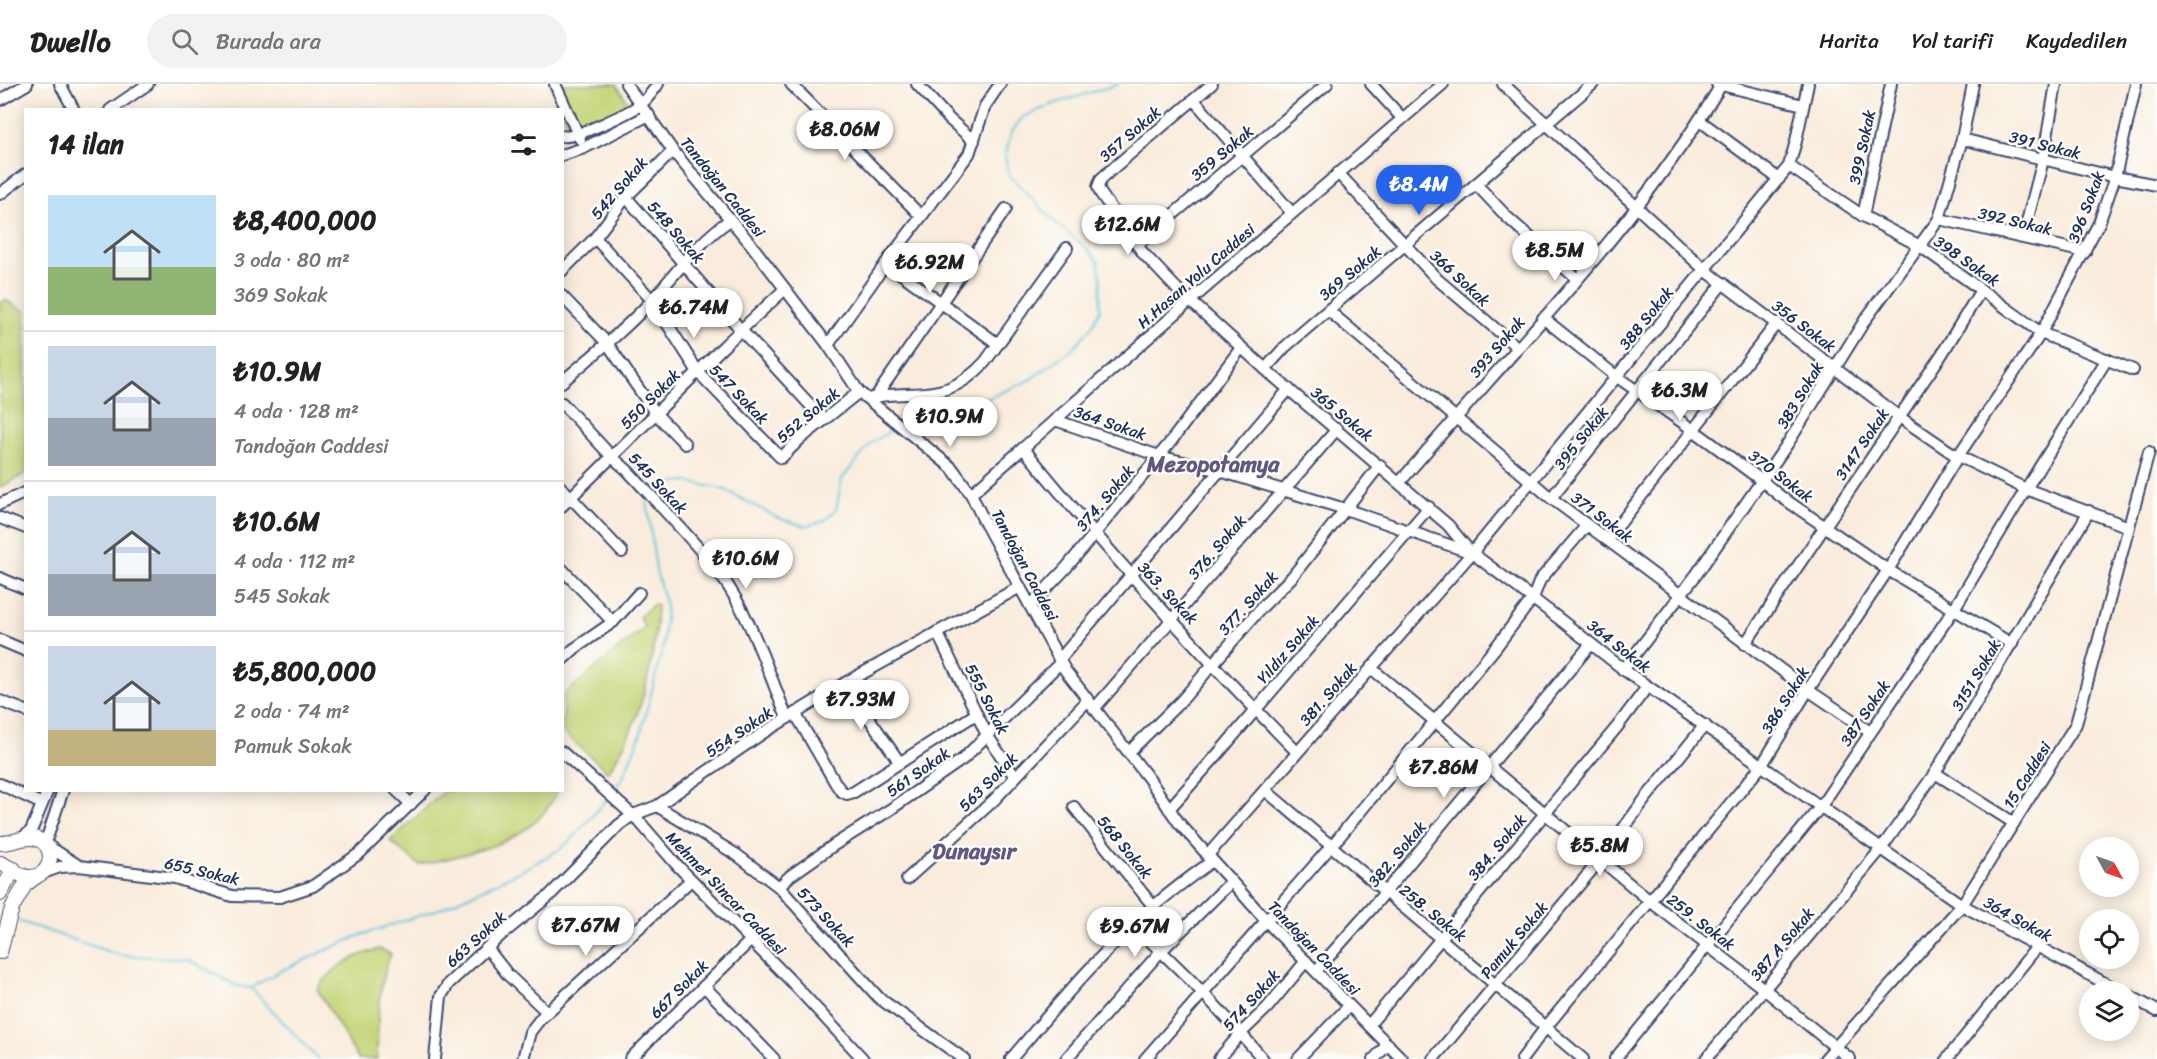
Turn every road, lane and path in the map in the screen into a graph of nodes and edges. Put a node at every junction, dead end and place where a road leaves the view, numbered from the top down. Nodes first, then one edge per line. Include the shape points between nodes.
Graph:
1 (27, 84) edge
2 (60, 84) edge
3 (148, 84) edge
4 (555, 84) edge
5 (626, 84) edge
6 (658, 84) edge
7 (791, 84) edge
8 (917, 84) edge
9 (1000, 84) edge
10 (1212, 84) edge
11 (1327, 84) edge
12 (1371, 84) edge
13 (1443, 84) edge
14 (1503, 84) edge
15 (1593, 84) edge
16 (1718, 84) edge
17 (1808, 84) edge
18 (1891, 84) edge
19 (1973, 84) edge
20 (2056, 84) edge
21 (2136, 84) edge
22 (0, 100) edge
23 (1194, 100) junction
24 (641, 104) junction
25 (1803, 105) junction
26 (73, 108) edge
27 (113, 108) edge
28 (650, 115) junction
29 (1402, 118) junction
30 (1700, 120) junction
31 (1545, 123) junction
32 (578, 135) junction
33 (564, 137) edge
34 (1962, 139) junction
35 (974, 141) junction
36 (584, 148) junction
37 (673, 151) junction
38 (564, 154) edge
39 (1242, 156) junction
40 (2043, 160) junction
41 (1789, 166) junction
42 (1338, 173) junction
43 (24, 176) edge
44 (2115, 177) junction
45 (1779, 179) junction
46 (1476, 184) junction
47 (2157, 185) edge
48 (1098, 187) joint
49 (0, 194) edge
50 (626, 197) junction
51 (1636, 206) junction
52 (1006, 209) dead end
53 (1292, 213) junction
54 (921, 216) junction
55 (1863, 216) junction
56 (1939, 219) junction
57 (730, 220) junction
58 (2023, 237) junction
59 (595, 238) junction
60 (1137, 245) junction
61 (1405, 246) junction
62 (1920, 246) junction
63 (1066, 248) dead end
64 (2085, 252) junction
65 (683, 263) junction
66 (886, 263) junction
67 (564, 269) edge
68 (1705, 270) junction
69 (1576, 279) junction
70 (1723, 283) junction
71 (785, 289) junction
72 (1981, 290) junction
73 (564, 298) edge
74 (652, 300) junction
75 (1190, 301) junction
76 (941, 303) junction
77 (1329, 311) junction
78 (1543, 318) junction
79 (1777, 323) junction
80 (741, 330) junction
81 (2041, 333) junction
82 (607, 343) junction
83 (998, 344) junction
84 (828, 345) junction
85 (1516, 347) junction
86 (1242, 348) junction
87 (2107, 359) junction
88 (1834, 367) junction
89 (1265, 369) junction
90 (2133, 370) dead end
91 (698, 372) junction
92 (1617, 377) junction
93 (564, 379) edge
94 (1289, 389) junction
95 (860, 392) junction
96 (1637, 392) junction
97 (873, 397) junction
98 (564, 405) edge
99 (656, 414) junction
100 (1898, 416) junction
101 (1455, 417) junction
102 (824, 420) junction
103 (1055, 420) junction
104 (1337, 429) junction
105 (1692, 429) junction
106 (685, 444) dead end
107 (1023, 448) junction
108 (2149, 452) dead end
109 (777, 455) joint
110 (1159, 456) junction
111 (1958, 456) junction
112 (612, 457) junction
113 (1380, 465) junction
114 (1221, 471) junction
115 (1761, 480) junction
116 (1400, 482) junction
117 (1530, 482) junction
118 (2026, 489) junction
119 (564, 490) edge
120 (1285, 491) junction
121 (24, 493) edge
122 (971, 494) junction
123 (572, 497) junction
124 (1551, 498) junction
125 (0, 504) edge
126 (564, 505) edge
127 (1429, 507) junction
128 (1345, 509) junction
129 (2089, 511) junction
130 (0, 518) edge
131 (1587, 525) junction
132 (1824, 526) junction
133 (24, 527) edge
134 (2129, 527) junction
135 (1407, 532) junction
136 (1094, 534) junction
137 (1607, 540) junction
138 (622, 552) dead end
139 (1472, 553) junction
140 (1888, 570) junction
141 (564, 571) edge
142 (1132, 576) junction
143 (0, 579) edge
144 (1020, 587) junction
145 (24, 588) edge
146 (639, 593) dead end
147 (1681, 595) junction
148 (1533, 598) junction
149 (1030, 606) junction
150 (1954, 609) junction
151 (1173, 620) junction
152 (613, 622) junction
153 (937, 632) junction
154 (0, 640) edge
155 (1591, 644) junction
156 (1745, 644) junction
157 (2012, 644) junction
158 (24, 650) edge
159 (564, 658) edge
160 (1059, 661) junction
161 (1213, 664) junction
162 (1371, 668) junction
163 (1623, 670) junction
164 (845, 683) junction
165 (1647, 687) junction
166 (1808, 690) junction
167 (0, 701) edge
168 (1090, 705) junction
169 (24, 710) edge
170 (1255, 710) junction
171 (976, 714) junction
172 (791, 715) junction
173 (1435, 720) junction
174 (1704, 725) junction
175 (1870, 732) junction
176 (987, 735) junction
177 (1129, 752) junction
178 (1297, 752) junction
179 (564, 754) edge
180 (900, 763) junction
181 (1762, 765) junction
182 (1490, 766) junction
183 (1935, 773) junction
184 (1015, 777) junction
185 (0, 784) edge
186 (1264, 789) junction
187 (47, 792) edge
188 (62, 792) edge
189 (398, 792) edge
190 (423, 792) edge
191 (42, 804) junction
192 (411, 804) junction
193 (657, 806) junction
194 (1821, 806) junction
195 (1074, 807) dead end
196 (1169, 809) junction
197 (1544, 813) junction
198 (633, 815) junction
199 (2014, 823) junction
200 (20, 840) junction
201 (0, 843) edge
202 (45, 844) junction
203 (1331, 847) junction
204 (1881, 849) junction
205 (1209, 859) junction
206 (1601, 859) junction
207 (0, 863) edge
208 (79, 866) junction
209 (14, 869) junction
210 (40, 875) junction
211 (907, 879) dead end
212 (691, 880) junction
213 (1231, 882) junction
214 (779, 887) junction
215 (1385, 892) junction
216 (0, 894) edge
217 (1650, 901) junction
218 (1962, 905) junction
219 (1153, 906) junction
220 (1267, 921) junction
221 (1134, 926) junction
222 (1441, 937) junction
223 (750, 941) junction
224 (1706, 945) junction
225 (2037, 947) junction
226 (487, 948) junction
227 (1161, 951) junction
228 (0, 952) edge
229 (1306, 961) junction
230 (1316, 971) junction
231 (2100, 981) edge
232 (1496, 984) junction
233 (704, 986) junction
234 (1764, 989) junction
235 (1202, 994) junction
236 (2139, 1001) edge
237 (1349, 1006) junction
238 (2157, 1011) edge
239 (548, 1012) junction
240 (1369, 1025) junction
241 (1546, 1027) junction
242 (1240, 1032) junction
243 (1388, 1044) junction
244 (1835, 1048) junction
245 (766, 1057) edge
246 (435, 1059) edge
247 (523, 1059) edge
248 (630, 1059) edge
249 (863, 1059) edge
250 (964, 1059) edge
251 (1011, 1059) edge
252 (1066, 1059) edge
253 (1145, 1059) edge
254 (1219, 1059) edge
255 (1263, 1059) edge
256 (1298, 1059) edge
257 (1374, 1059) edge
258 (1402, 1059) edge
259 (1432, 1059) edge
260 (1522, 1059) edge
261 (1583, 1059) edge
262 (1614, 1059) edge
263 (1706, 1059) edge
264 (1825, 1059) edge
265 (1850, 1059) edge
266 (1947, 1059) edge

1 - 22 street
2 - 26 street
3 - 27 street
4 - 32 street
5 - 24 street, Tandoğan Caddesi
6 - 24 street
7 - 54 street
8 - 35 street
9 - 35 street via 985,106
10 - 23 street, 357 Sokak
11 - 39 street, 359 Sokak
12 - 29 street
13 - 29 street, H.Hasan Yolu Caddesi
14 - 31 street, 356 Sokak
15 - 31 street, 369 Sokak
16 - 25 street
16 - 30 street, 393 Sokak
17 - 25 street, 388 Sokak
18 - 55 street, 399 Sokak
19 - 34 street, 383 Sokak
20 - 40 street
21 - 44 street, 396 Sokak
23 - 39 street
23 - 48 street, 357 Sokak via 1101,179
24 - 28 street, Tandoğan Caddesi
24 - 32 street
25 - 41 street, 388 Sokak
28 - 36 street
28 - 37 street, Tandoğan Caddesi
29 - 42 street, H.Hasan Yolu Caddesi
30 - 45 street
30 - 51 street, 393 Sokak
31 - 46 street, 369 Sokak
31 - 51 street, 356 Sokak
32 - 33 street
32 - 36 street
34 - 40 street, 391 Sokak
34 - 56 street, 383 Sokak
35 - 54 street via 969,154
36 - 38 street
37 - 50 street, 542 Sokak
37 - 57 street, Tandoğan Caddesi
39 - 53 street
39 - 60 street, 359 Sokak
40 - 44 street, 391 Sokak
40 - 58 street
41 - 45 street, 388 Sokak
41 - 55 street, 398 Sokak
42 - 53 street, H.Hasan Yolu Caddesi
42 - 61 street, 366 Sokak
43 - 49 street
44 - 47 street, 391 Sokak
44 - 64 street, 396 Sokak
45 - 68 street, 388 Sokak
46 - 61 street, 369 Sokak
46 - 69 street
48 - 60 street, 365 Sokak
50 - 59 street, 542 Sokak
50 - 65 street, 548 Sokak
51 - 68 street, 356 Sokak
51 - 69 street, 393 Sokak
52 - 76 street
53 - 75 street, H.Hasan Yolu Caddesi
54 - 66 street
55 - 62 street, 398 Sokak
56 - 58 street, 392 Sokak
56 - 62 street, 383 Sokak
57 - 65 street
57 - 71 street, Tandoğan Caddesi
58 - 64 street, 392 Sokak
59 - 67 street, 542 Sokak
59 - 74 street, 547 Sokak
60 - 75 street, 365 Sokak
61 - 77 street, 369 Sokak
61 - 85 street, 366 Sokak
62 - 72 street, 398 Sokak
62 - 88 street, 383 Sokak
63 - 83 street
64 - 81 street, 396 Sokak
65 - 74 street
65 - 80 street, 548 Sokak
66 - 76 street
66 - 84 street
68 - 70 street, 356 Sokak
68 - 92 street, 388 Sokak
69 - 78 street, 393 Sokak
70 - 79 street, 356 Sokak
70 - 96 street, 395 Sokak
71 - 80 street, 550 Sokak
71 - 84 street, Tandoğan Caddesi
72 - 81 street, 398 Sokak
72 - 100 street, 3147 Sokak
73 - 82 street
74 - 82 street
74 - 91 street, 547 Sokak
75 - 86 street, 365 Sokak
75 - 103 street, H.Hasan Yolu Caddesi
76 - 83 street
76 - 97 street
77 - 89 street, 369 Sokak
77 - 101 street, 371 Sokak
78 - 85 street, 393 Sokak
78 - 92 street, 370 Sokak
79 - 88 street, 356 Sokak
79 - 105 street
80 - 91 street, 550 Sokak
80 - 102 street, 548 Sokak
81 - 87 street, 398 Sokak
81 - 111 street, 386 Sokak
82 - 93 street
82 - 99 street
83 - 97 street via 971,378 953,388
84 - 95 street, Tandoğan Caddesi
85 - 101 street, 393 Sokak
86 - 89 street, 365 Sokak
86 - 110 street, 374. Sokak
87 - 90 street, 398 Sokak
87 - 118 street, 387 Sokak
88 - 100 street, 356 Sokak
88 - 115 street, 383 Sokak
89 - 94 street, 365 Sokak
91 - 99 street, 550 Sokak
91 - 109 street, 547 Sokak
92 - 96 street, 370 Sokak
92 - 117 street, 388 Sokak
94 - 104 street, 365 Sokak
94 - 114 street, 561 Sokak
95 - 97 street, Tandoğan Caddesi
95 - 102 street, 552 Sokak
96 - 105 street, 370 Sokak
96 - 124 street, 395 Sokak
97 - 122 street, Tandoğan Caddesi via 884,411 952,468
98 - 112 street, 545 Sokak
99 - 106 street
99 - 112 street, 550 Sokak
100 - 111 street, 356 Sokak
100 - 132 street, 3147 Sokak
101 - 116 street, 393 Sokak
101 - 117 street, 371 Sokak
102 - 109 street, 552 Sokak via 781,458
103 - 107 street, H.Hasan Yolu Caddesi
103 - 110 street, 364 Sokak
104 - 113 street, 365 Sokak
104 - 120 street, 376. Sokak
105 - 115 street, 370 Sokak
105 - 137 street
107 - 122 street, H.Hasan Yolu Caddesi
107 - 136 street, 363. Sokak
108 - 134 street, 15 Caddesi
110 - 114 street, 364 Sokak
110 - 136 street, 374. Sokak
111 - 118 street, 356 Sokak
111 - 140 street, 386 Sokak
112 - 123 street, 550 Sokak
112 - 172 street, 545 Sokak via 720,573
113 - 116 street, 365 Sokak
113 - 128 street, 377. Sokak
114 - 120 street, 364 Sokak
114 - 142 street, 561 Sokak
115 - 132 street, 370 Sokak
115 - 147 street, 383 Sokak
116 - 127 street, 365 Sokak
117 - 124 street, 371 Sokak
117 - 139 street, 388 Sokak
118 - 129 street, 356 Sokak
118 - 150 street, 387 Sokak
119 - 123 street
120 - 128 street, 364 Sokak
120 - 151 street, 376. Sokak
121 - 125 street
122 - 144 street, Tandoğan Caddesi
123 - 126 street, 550 Sokak
123 - 138 street
124 - 131 street, 371 Sokak
127 - 135 street, Yıldız Sokak
127 - 139 street, 365 Sokak
128 - 135 street, 364 Sokak
128 - 161 street, 377. Sokak via 1292,577
129 - 134 street, 356 Sokak
129 - 157 street, 3151 Sokak
130 - 133 street
131 - 137 street, 371 Sokak
131 - 148 street via 1540,580
132 - 140 street, 370 Sokak
132 - 156 street, 3147 Sokak
134 - 199 street, 15 Caddesi via 2076,724
135 - 139 street, 364 Sokak
135 - 170 street, Yıldız Sokak
136 - 142 street, 363. Sokak
136 - 149 street, 374. Sokak
137 - 147 street, 371 Sokak
139 - 148 street, 364 Sokak
139 - 162 street, 381. Sokak
140 - 150 street, 370 Sokak
140 - 166 street, 386 Sokak
141 - 152 street
142 - 151 street, 363. Sokak
142 - 160 street, 561 Sokak
143 - 145 street
144 - 149 street, Tandoğan Caddesi
144 - 153 street, 554 Sokak
146 - 152 street
147 - 156 street, 371 Sokak
147 - 163 street, 383 Sokak
148 - 155 street, 364 Sokak
148 - 173 street
149 - 160 street, Tandoğan Caddesi
150 - 157 street, 370 Sokak
150 - 175 street, 387 Sokak
151 - 161 street, 363. Sokak
151 - 168 street, 376. Sokak
152 - 159 street
153 - 164 street, 554 Sokak
153 - 171 street, 555 Sokak
154 - 158 street
155 - 163 street, 364 Sokak
155 - 182 street, 382. Sokak
156 - 166 street, 371 Sokak
157 - 183 street, 3151 Sokak
160 - 168 street, Tandoğan Caddesi
160 - 176 street, 561 Sokak
161 - 170 street, 363. Sokak
161 - 177 street, 377. Sokak
162 - 173 street, 259. Sokak
162 - 178 street, 381. Sokak
163 - 165 street, 364 Sokak
164 - 172 street, 554 Sokak
164 - 180 street
165 - 174 street, 364 Sokak
165 - 197 street, 384. Sokak
166 - 175 street, 371 Sokak
166 - 181 street, 386 Sokak
167 - 169 street
168 - 177 street, Tandoğan Caddesi
168 - 184 street, 563 Sokak
170 - 178 street, 363. Sokak
170 - 196 street, Yıldız Sokak
171 - 176 street, 555 Sokak
171 - 180 street
172 - 180 street, 545 Sokak via 841,791 847,794
172 - 193 street, 554 Sokak
173 - 182 street, 259. Sokak
173 - 203 street
174 - 181 street, 364 Sokak
174 - 206 street, Pamuk Sokak
175 - 194 street, 387 Sokak
176 - 184 street, 555 Sokak
176 - 214 street, 561 Sokak via 963,759 834,845
177 - 196 street, Tandoğan Caddesi
178 - 186 street, 381. Sokak
179 - 198 street, Mehmet Sincar Caddesi
181 - 194 street, 364 Sokak
181 - 217 street, 386 Sokak
182 - 197 street, 259. Sokak
182 - 215 street, 382. Sokak
183 - 199 street
183 - 204 street, 3151 Sokak
184 - 211 street, 563 Sokak
185 - 191 street
186 - 203 street, 258. Sokak
186 - 205 street, 381. Sokak
187 - 191 street
188 - 202 street
189 - 192 street
190 - 192 street, 655 Sokak
191 - 200 street via 31,831
192 - 208 street, 655 Sokak via 360,853 314,886 280,897 232,896 175,878
193 - 198 street, 554 Sokak
193 - 214 street, 573 Sokak via 737,855
194 - 204 street, 364 Sokak
194 - 224 street, 387 Sokak
195 - 219 street, 568 Sokak
196 - 205 street, Tandoğan Caddesi
197 - 206 street, 259. Sokak
197 - 222 street, 384. Sokak
198 - 212 street, Mehmet Sincar Caddesi
198 - 226 street, 663 Sokak via 549,896
199 - 218 street, 15 Caddesi
200 - 201 main road
200 - 202 main road via 33,837
200 - 209 main road via 12,851
202 - 208 street, 655 Sokak
202 - 210 main road via 50,856 47,869
203 - 215 street, 258. Sokak
203 - 220 street
204 - 218 street, 364 Sokak
204 - 234 street, 387 A Sokak
205 - 213 street, Tandoğan Caddesi
205 - 219 street, 381. Sokak
206 - 217 street, 259. Sokak
206 - 232 street, Pamuk Sokak
207 - 209 main road
208 - 210 street, 655 Sokak via 60,867
209 - 210 main road via 25,876
209 - 216 main road
210 - 228 main road via 25,885 12,908
212 - 223 street, Mehmet Sincar Caddesi
212 - 239 street
213 - 220 street, Tandoğan Caddesi
213 - 227 street
214 - 250 street, 573 Sokak via 879,998
215 - 222 street, 258. Sokak
215 - 230 street, 382. Sokak
217 - 224 street, 259. Sokak
217 - 241 street, 386 Sokak
218 - 225 street, 364 Sokak
218 - 244 street, 15 Caddesi
219 - 221 street, 381. Sokak
220 - 229 street, Tandoğan Caddesi
220 - 235 street
221 - 227 street
221 - 251 street, 381. Sokak via 1073,986
222 - 232 street, 258. Sokak
222 - 240 street, 384. Sokak
223 - 233 street, 667 Sokak
223 - 249 street, Mehmet Sincar Caddesi
224 - 234 street, 259. Sokak
224 - 262 street, 387 Sokak
225 - 231 street, 364 Sokak
225 - 266 street
226 - 239 street via 508,975
226 - 246 street, 663 Sokak via 449,983 441,996
227 - 235 street
227 - 252 street
229 - 230 street, Tandoğan Caddesi
229 - 242 street, 574 Sokak via 1267,1008
230 - 237 street, Tandoğan Caddesi
232 - 241 street, 258. Sokak
232 - 259 street, Pamuk Sokak
233 - 245 street
233 - 248 street, 667 Sokak
234 - 244 street, 259. Sokak
234 - 263 street, 387 A Sokak
235 - 242 street
235 - 253 street
236 - 238 street
237 - 240 street, Tandoğan Caddesi
237 - 256 street
239 - 247 street via 530,1032
240 - 243 street, Tandoğan Caddesi
241 - 260 street, 386 Sokak
241 - 261 street, 258. Sokak
242 - 254 street, 574 Sokak
242 - 255 street
243 - 257 street
243 - 258 street, Tandoğan Caddesi
244 - 264 street, 15 Caddesi
244 - 265 street, 259. Sokak

